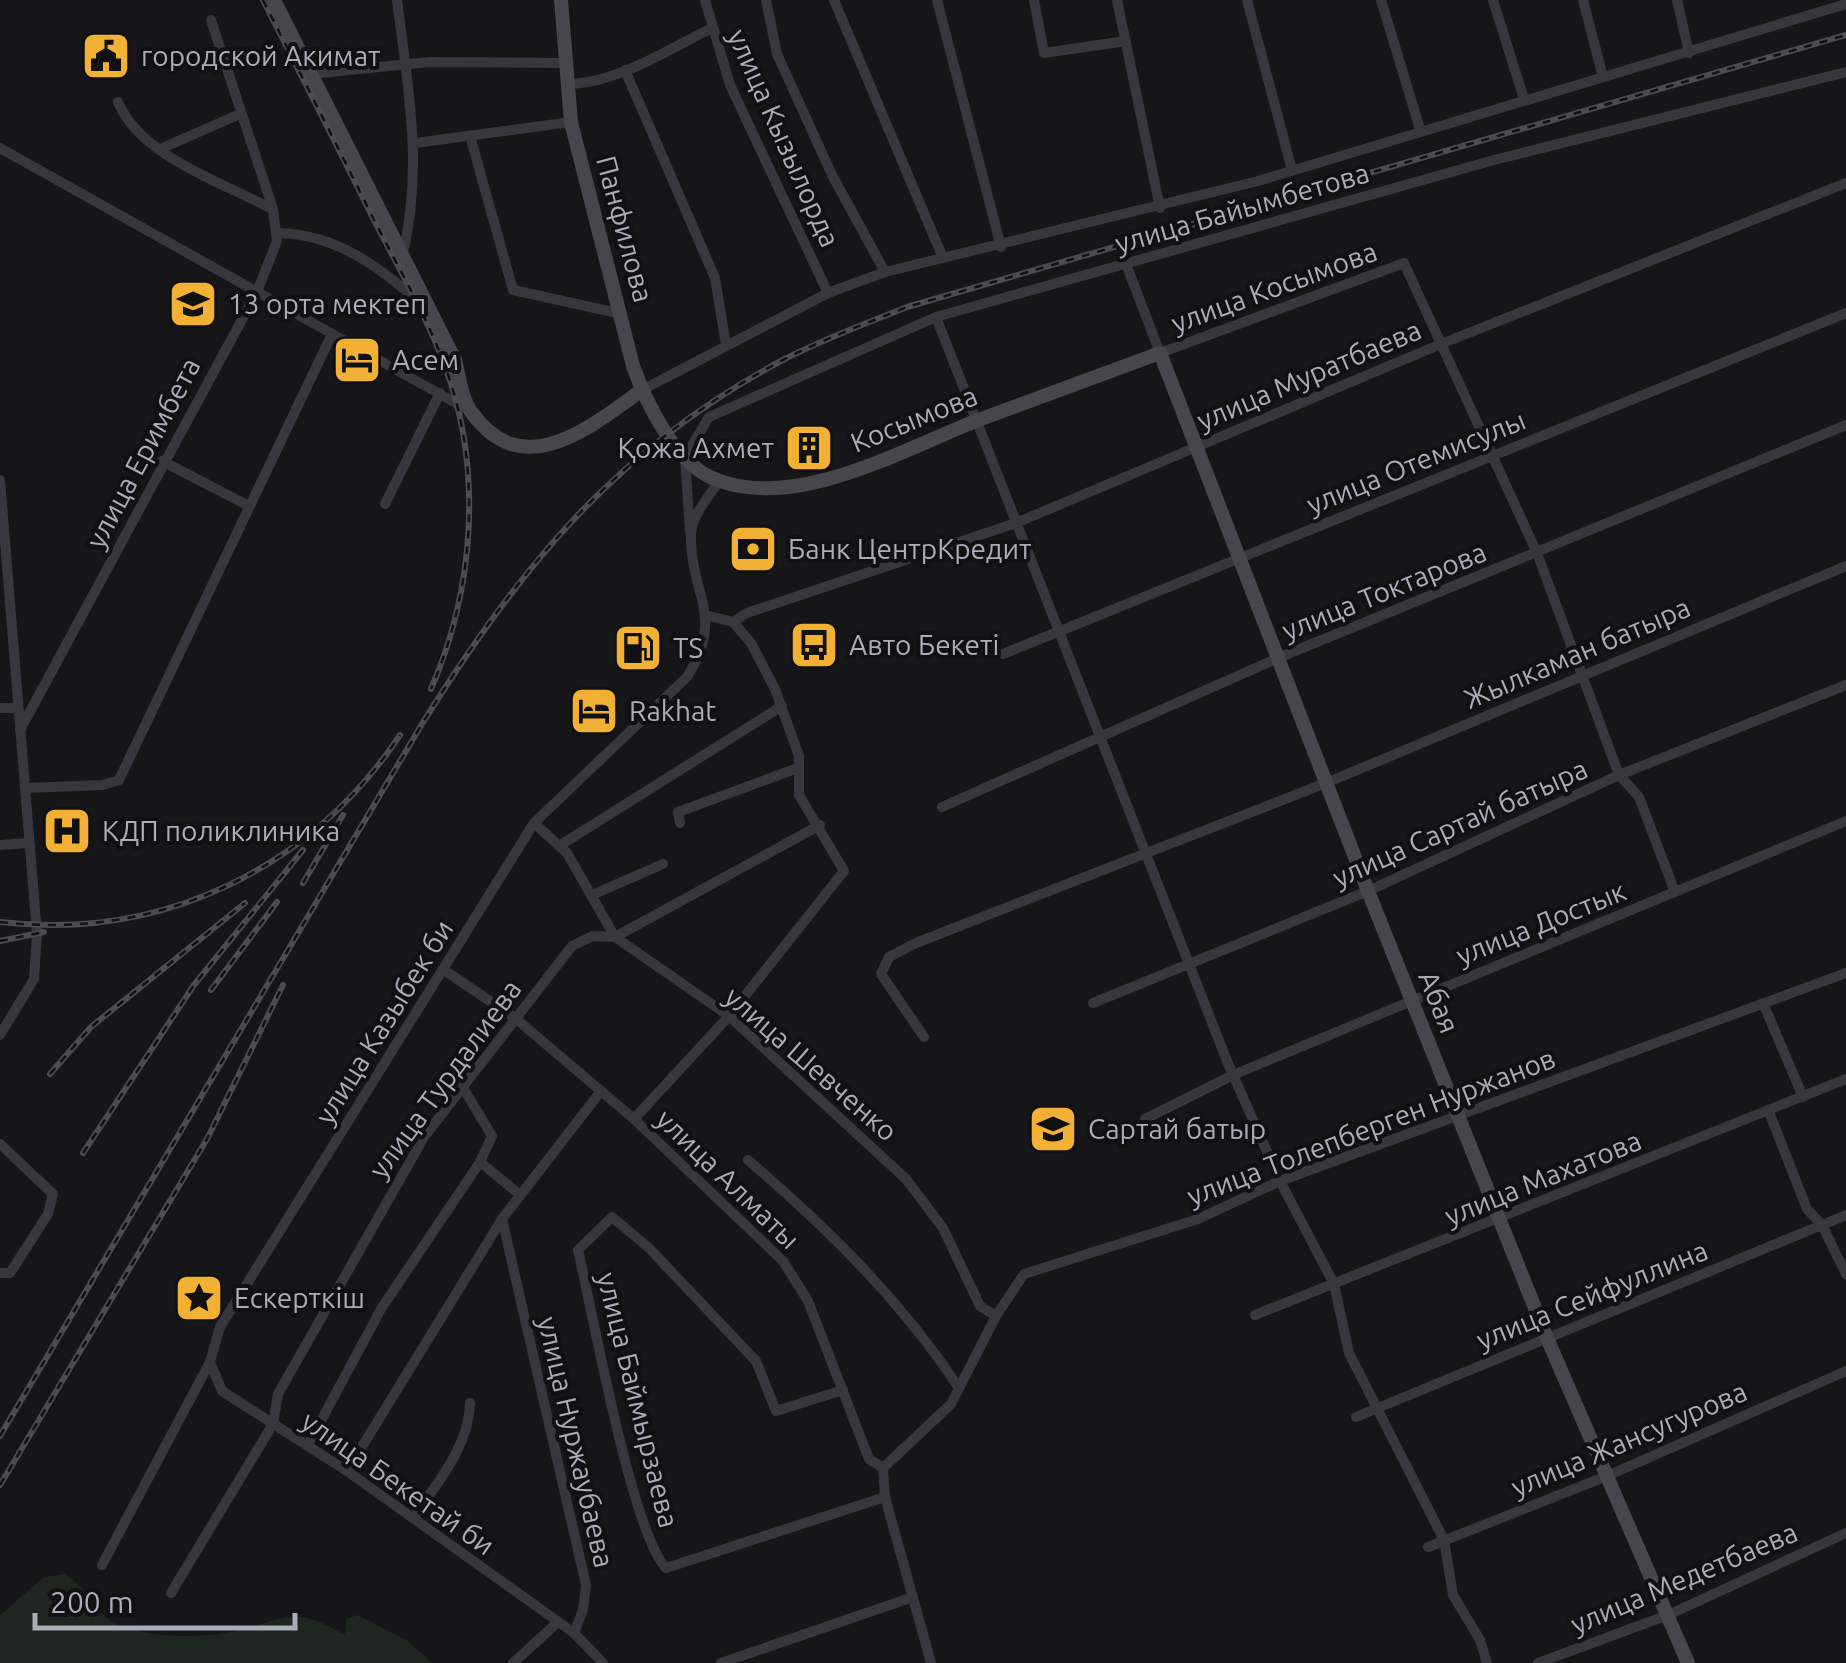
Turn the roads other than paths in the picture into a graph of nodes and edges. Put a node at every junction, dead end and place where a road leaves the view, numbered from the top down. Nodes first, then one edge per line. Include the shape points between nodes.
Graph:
1 (274, 0) edge
2 (398, 0) edge
3 (561, 0) edge
4 (705, 0) edge
5 (766, 0) edge
6 (834, 0) edge
7 (937, 0) edge
8 (1034, 0) edge
9 (1117, 0) edge
10 (1247, 0) edge
11 (1381, 0) edge
12 (1493, 0) edge
13 (1583, 0) edge
14 (1676, 0) edge
15 (1804, 0) edge
16 (1846, 4) edge
17 (1809, 16) junction
18 (211, 20) dead end
19 (710, 29) junction
20 (1126, 40) junction
21 (1689, 53) junction
22 (405, 63) junction
23 (566, 63) junction
24 (625, 70) junction
25 (1846, 72) edge
26 (310, 74) junction
27 (1603, 77) junction
28 (566, 84) junction
29 (1524, 100) junction
30 (118, 102) dead end
31 (240, 114) junction
32 (571, 122) junction
33 (1420, 128) junction
34 (470, 136) junction
35 (416, 142) junction
36 (0, 148) edge
37 (160, 149) junction
38 (1292, 170) junction
39 (1846, 183) edge
40 (1160, 208) junction
41 (273, 209) junction
42 (277, 234) junction
43 (1001, 246) junction
44 (402, 258) junction
45 (943, 258) junction
46 (1126, 264) junction
47 (885, 272) junction
48 (258, 292) junction
49 (828, 292) junction
50 (426, 307) junction
51 (622, 314) junction
52 (1846, 314) edge
53 (936, 317) junction
54 (332, 334) junction
55 (1441, 344) junction
56 (726, 345) junction
57 (1160, 353) junction
58 (642, 390) junction
59 (440, 392) junction
60 (470, 412) junction
61 (975, 422) junction
62 (1846, 424) edge
63 (1196, 446) junction
64 (1493, 456) junction
65 (685, 457) junction
66 (162, 461) junction
67 (0, 480) edge
68 (720, 480) junction
69 (386, 504) dead end
70 (249, 506) junction
71 (1016, 523) junction
72 (690, 532) junction
73 (1538, 553) junction
74 (1238, 556) junction
75 (1846, 566) edge
76 (705, 615) junction
77 (732, 622) junction
78 (1058, 632) junction
79 (1003, 654) dead end
80 (1278, 658) junction
81 (1583, 674) junction
82 (1846, 685) edge
83 (782, 706) junction
84 (0, 708) edge
85 (18, 708) junction
86 (20, 730) junction
87 (1101, 736) junction
88 (798, 768) junction
89 (1619, 775) junction
90 (1326, 783) junction
91 (25, 788) junction
92 (942, 807) dead end
93 (534, 822) junction
94 (1846, 822) edge
95 (680, 823) dead end
96 (820, 825) junction
97 (29, 843) junction
98 (0, 845) edge
99 (558, 846) junction
100 (1148, 851) junction
101 (663, 864) dead end
102 (1368, 891) junction
103 (1675, 892) junction
104 (592, 895) junction
105 (615, 937) junction
106 (1191, 963) junction
107 (444, 970) junction
108 (1846, 973) edge
109 (1412, 1000) junction
110 (1093, 1002) dead end
111 (1763, 1002) junction
112 (728, 1016) junction
113 (515, 1018) junction
114 (0, 1036) edge
115 (924, 1037) dead end
116 (1233, 1075) junction
117 (1846, 1079) edge
118 (462, 1086) junction
119 (601, 1092) junction
120 (1803, 1097) junction
121 (1768, 1112) junction
122 (1459, 1117) junction
123 (634, 1119) junction
124 (1145, 1119) dead end
125 (0, 1144) edge
126 (748, 1160) dead end
127 (480, 1162) junction
128 (1280, 1180) junction
129 (519, 1194) junction
130 (1846, 1215) edge
131 (502, 1219) junction
132 (1500, 1220) junction
133 (1822, 1225) junction
134 (0, 1272) edge
135 (1846, 1274) edge
136 (1334, 1284) junction
137 (996, 1316) junction
138 (1255, 1316) dead end
139 (1547, 1338) junction
140 (210, 1362) junction
141 (1846, 1370) edge
142 (959, 1388) junction
143 (842, 1390) junction
144 (470, 1403) dead end
145 (1380, 1407) junction
146 (1356, 1417) dead end
147 (272, 1424) junction
148 (308, 1445) junction
149 (883, 1468) junction
150 (347, 1472) junction
151 (1608, 1476) junction
152 (884, 1496) junction
153 (413, 1518) junction
154 (1846, 1533) edge
155 (1444, 1540) junction
156 (1428, 1547) dead end
157 (102, 1565) dead end
158 (171, 1592) dead end
159 (914, 1597) junction
160 (1668, 1615) junction
161 (558, 1622) junction
162 (574, 1633) junction
163 (513, 1663) edge
164 (603, 1663) edge
165 (722, 1663) edge
166 (931, 1663) edge
167 (1487, 1663) edge
168 (1538, 1663) edge
169 (1688, 1663) edge

1 - 26 street
2 - 22 street
3 - 23 street, Панфилова
4 - 19 street, улица Кызылорда
5 - 47 street via 777,54
6 - 45 street
7 - 43 street
8 - 20 street via 1044,54
9 - 20 street
10 - 38 street
11 - 33 street
12 - 29 street
13 - 27 street
14 - 21 street
15 - 17 street
16 - 17 street
17 - 21 street
18 - 31 street, улица Еримбета
19 - 24 street
19 - 49 street, улица Кызылорда
20 - 40 street
21 - 27 street
22 - 23 street
22 - 26 street
22 - 35 street
23 - 28 street, Панфилова
24 - 28 street
24 - 56 street via 715,278
25 - 46 street, улица Байымбетова via 1494,160
26 - 44 street
27 - 29 street
28 - 32 street, Панфилова
29 - 33 street
30 - 37 street via 137,132
31 - 37 street
31 - 41 street, улица Еримбета
32 - 34 street
32 - 51 street, Панфилова
33 - 38 street
34 - 35 street
34 - 51 street via 513,290
35 - 44 street via 412,217
36 - 48 street
37 - 41 street
38 - 40 street
39 - 55 street, улица Муратбаева
40 - 43 street
41 - 42 street, улица Еримбета
42 - 48 street, улица Еримбета
42 - 50 street via 354,252
43 - 45 street
44 - 50 street
45 - 47 street
46 - 53 street, улица Байымбетова
46 - 57 street
47 - 49 street
48 - 54 street
48 - 66 street, улица Еримбета
49 - 56 street
50 - 60 street via 455,360
51 - 58 street, Панфилова
52 - 64 street, улица Отемисулы
53 - 61 street
53 - 65 street, улица Байымбетова via 708,418
54 - 59 street
54 - 70 street
55 - 57 street, улица Косымова via 1404,263
55 - 63 street, улица Муратбаева
55 - 64 street
56 - 58 street
57 - 61 street, Косымова
57 - 63 street, Абая
58 - 60 street via 571,437 537,448 507,443
58 - 65 street, Панфилова
59 - 60 street
59 - 69 street
61 - 68 street, Косымова via 825,480 755,486
61 - 71 street
62 - 73 street, улица Токтарова
63 - 71 street, улица Муратбаева
63 - 74 street, Абая
64 - 73 street
64 - 74 street, улица Отемисулы
65 - 68 street, Косымова
65 - 72 street, улица Казыбек би
66 - 70 street
66 - 86 street, улица Еримбета
67 - 85 street
68 - 72 street
70 - 91 street via 119,780
71 - 77 street, улица Муратбаева
71 - 78 street
72 - 76 street, улица Казыбек би
73 - 80 street, улица Токтарова
73 - 81 street
74 - 78 street, улица Отемисулы
74 - 80 street, Абая
75 - 81 street, Жылкаман батыра
76 - 77 street
76 - 93 street, улица Казыбек би via 706,644 687,677
77 - 83 street via 757,653
78 - 79 street, улица Отемисулы
78 - 87 street
80 - 87 street, улица Токтарова
80 - 90 street, Абая
81 - 89 street
81 - 90 street, Жылкаман батыра
82 - 89 street, улица Сартай батыра
83 - 88 street
83 - 99 street
84 - 85 street
85 - 86 street
86 - 91 street
87 - 92 street, улица Токтарова
87 - 100 street
88 - 95 street via 678,812
88 - 96 street via 799,795
89 - 102 street, улица Сартай батыра
89 - 103 street via 1638,796
90 - 100 street, Жылкаман батыра
90 - 102 street, Абая
91 - 97 street
93 - 99 street, улица Шевченко
93 - 107 street, улица Казыбек би
94 - 103 street, улица Достык
96 - 105 street, улица Турдалиева
96 - 112 street via 844,871
97 - 98 street
97 - 114 street via 34,979
99 - 104 street, улица Шевченко
100 - 106 street
100 - 115 street, Жылкаман батыра via 966,920 886,961 884,984
101 - 104 street
102 - 106 street, улица Сартай батыра
102 - 109 street, Абая
103 - 109 street, улица Достык
104 - 105 street, улица Шевченко
105 - 112 street, улица Шевченко
105 - 113 street, улица Турдалиева via 592,936 572,946
106 - 110 street, улица Сартай батыра
106 - 116 street
107 - 113 street, улица Алматы
107 - 140 street, улица Казыбек би via 220,1328
108 - 111 street, улица Толепберген Нуржанов
109 - 116 street, улица Достык
109 - 122 street, Абая
111 - 120 street
111 - 122 street, улица Толепберген Нуржанов
112 - 123 street
112 - 137 street, улица Шевченко via 917,1191 943,1228 980,1306
113 - 118 street, улица Турдалиева
113 - 119 street, улица Алматы
116 - 124 street, улица Достык
116 - 128 street
117 - 120 street, улица Махатова
118 - 127 street via 492,1136
118 - 147 street, улица Турдалиева via 390,1192 278,1394
119 - 123 street, улица Алматы
119 - 129 street
120 - 121 street, улица Махатова
121 - 132 street, улица Махатова
121 - 133 street via 1808,1208
122 - 128 street, улица Толепберген Нуржанов
122 - 132 street, Абая
123 - 143 street, улица Алматы via 782,1261 808,1301
125 - 134 street via 54,1194 10,1273
126 - 142 street via 841,1241 922,1331
127 - 129 street
127 - 148 street via 381,1309
128 - 136 street
128 - 137 street, улица Толепберген Нуржанов via 1198,1218 1024,1274
129 - 131 street
130 - 133 street, улица Сейфуллина
131 - 150 street
131 - 162 street, улица Нуржаубаева via 586,1585
132 - 136 street, улица Махатова
132 - 139 street, Абая
133 - 135 street
133 - 139 street, улица Сейфуллина
136 - 138 street, улица Махатова
136 - 145 street via 1349,1352
137 - 142 street, улица Толепберген Нуржанов
139 - 145 street, улица Сейфуллина
139 - 151 street, Абая
140 - 147 street, улица Бекетай би via 222,1392
140 - 157 street, улица Казыбек би
141 - 151 street, улица Жансугурова
142 - 149 street, улица Толепберген Нуржанов via 951,1404
143 - 149 street, улица Алматы via 869,1459
143 - 152 street, улица Баймырзаева via 776,1410 756,1361 612,1217 578,1250 639,1513 666,1568
144 - 153 street via 470,1425
145 - 146 street, улица Сейфуллина
145 - 155 street
147 - 148 street, улица Бекетай би
147 - 158 street, улица Турдалиева
148 - 150 street, улица Бекетай би
149 - 152 street
150 - 153 street, улица Бекетай би
151 - 155 street, улица Жансугурова
151 - 160 street, Абая
152 - 159 street
153 - 161 street, улица Бекетай би
154 - 160 street, улица Медетбаева
155 - 156 street, улица Жансугурова
155 - 167 street via 1452,1596
159 - 165 street
159 - 166 street
160 - 168 street, улица Медетбаева
160 - 169 street, Абая
161 - 162 street, улица Бекетай би
161 - 163 street
162 - 164 street

